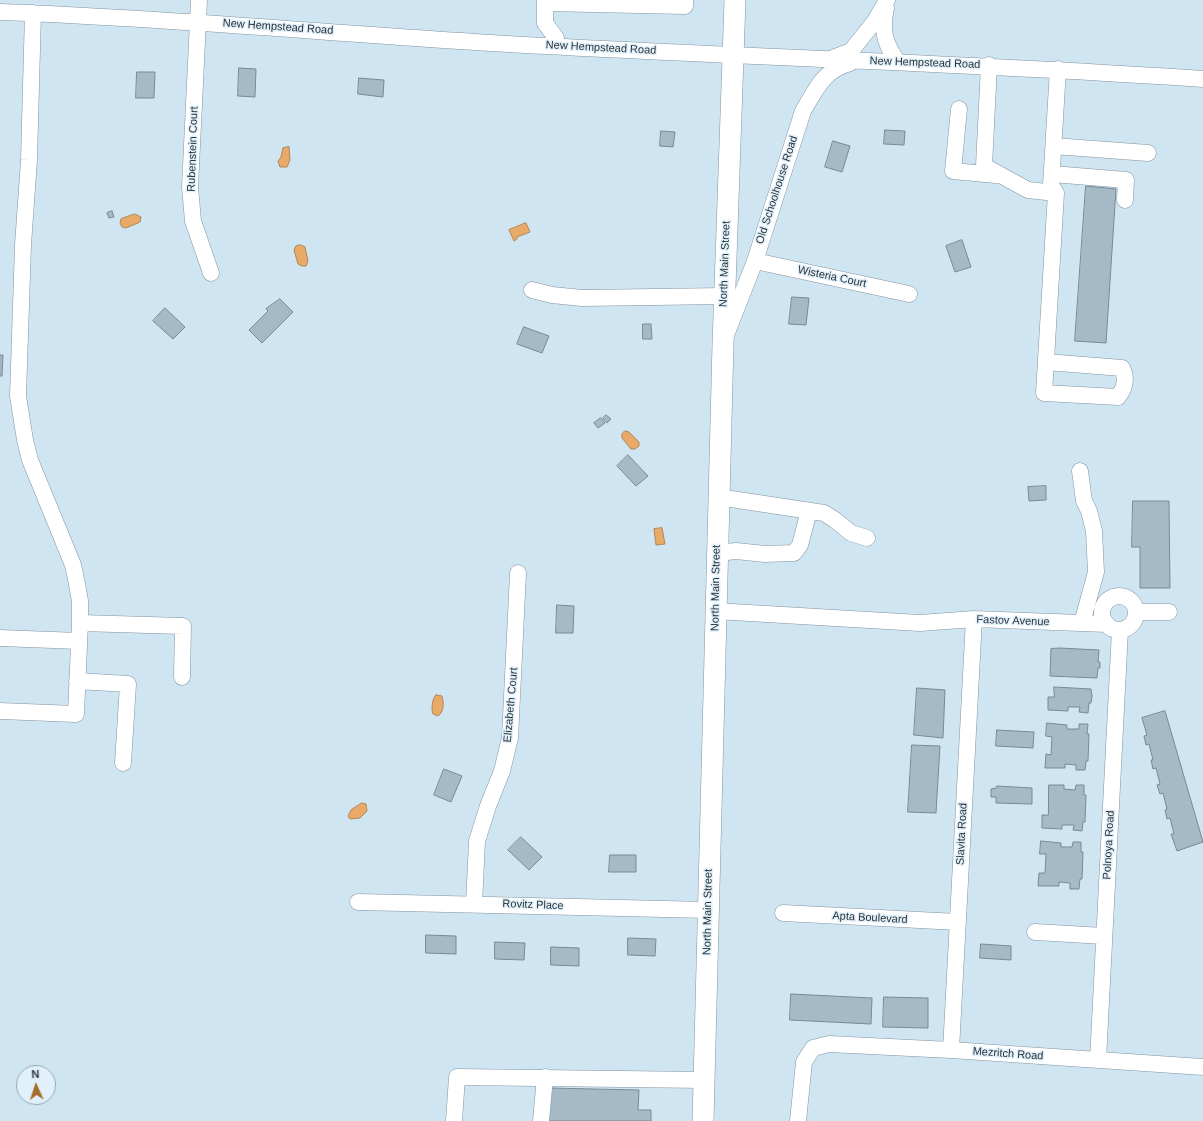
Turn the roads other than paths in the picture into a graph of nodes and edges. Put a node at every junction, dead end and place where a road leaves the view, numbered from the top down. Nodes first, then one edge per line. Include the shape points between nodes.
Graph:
1 (199, 0) edge
2 (686, 0) edge
3 (735, 0) edge
4 (887, 0) edge
5 (545, 1) edge
6 (1, 8) edge
7 (33, 13) junction
8 (198, 22) junction
9 (555, 45) junction
10 (734, 55) junction
11 (828, 60) junction
12 (859, 61) junction
13 (898, 62) junction
14 (989, 65) junction
15 (1058, 69) junction
16 (1203, 79) edge
17 (959, 110) dead end
18 (1054, 146) junction
19 (1148, 153) dead end
20 (1052, 174) junction
21 (1004, 176) junction
22 (1056, 193) junction
23 (1124, 200) dead end
24 (755, 261) junction
25 (211, 273) dead end
26 (532, 290) dead end
27 (909, 294) dead end
28 (724, 296) junction
29 (723, 344) junction
30 (1046, 362) junction
31 (1080, 471) dead end
32 (718, 497) junction
33 (809, 511) junction
34 (867, 538) dead end
35 (717, 553) junction
36 (518, 573) dead end
37 (715, 611) junction
38 (1136, 612) junction
39 (1169, 612) dead end
40 (974, 619) junction
41 (80, 623) junction
42 (1082, 623) junction
43 (1114, 627) junction
44 (0, 638) edge
45 (79, 641) junction
46 (182, 677) dead end
47 (78, 681) junction
48 (0, 711) edge
49 (123, 763) dead end
50 (358, 902) dead end
51 (474, 904) junction
52 (708, 910) junction
53 (783, 913) dead end
54 (958, 922) junction
55 (1035, 932) dead end
56 (1104, 936) junction
57 (951, 1050) junction
58 (1098, 1060) junction
59 (1203, 1067) edge
60 (544, 1077) junction
61 (704, 1080) junction
62 (454, 1121) edge
63 (541, 1121) edge
64 (703, 1121) edge
65 (798, 1121) edge

1 - 8 street, Rubenstein Court
2 - 5 street via 685,6
3 - 10 main road, North Main Street
4 - 11 street via 875,21 851,51
4 - 13 street via 883,33 889,50
5 - 9 street via 546,23 556,38
6 - 7 street, New Hempstead Road
7 - 8 street, New Hempstead Road
7 - 41 street via 18,396 24,440 30,460 73,565 80,600
8 - 9 street, New Hempstead Road via 501,44
8 - 25 street, Rubenstein Court via 190,187 193,221
9 - 10 street, New Hempstead Road
10 - 11 street, New Hempstead Road
10 - 28 main road, North Main Street
11 - 12 street, New Hempstead Road
12 - 13 street, New Hempstead Road
12 - 24 street, Old Schoolhouse Road via 841,65 829,72 803,111
13 - 14 street, New Hempstead Road
14 - 15 street, New Hempstead Road
14 - 21 street via 984,166
15 - 16 street, New Hempstead Road
15 - 18 street
17 - 21 street via 953,171
18 - 19 street
18 - 20 street
20 - 22 street via 1052,185
20 - 23 street via 1126,180
21 - 22 street via 1028,190
22 - 30 street
24 - 27 street, Wisteria Court
24 - 29 street, Old Schoolhouse Road
26 - 28 street via 582,298
28 - 29 main road, North Main Street
29 - 32 main road, North Main Street
30 - 30 street via 1122,368 1124,389 1118,397 1044,393
31 - 42 street via 1084,501 1094,531 1096,572
32 - 33 street
32 - 35 main road, North Main Street
33 - 34 street via 824,513 851,533
33 - 35 street via 800,545 794,553
35 - 37 main road, North Main Street
36 - 51 street, Elizabeth Court via 510,738 502,771 477,841
37 - 40 street, Fastov Avenue via 920,623
37 - 52 main road, North Main Street
38 - 39 street
38 - 43 street via 1134,622 1125,629
38 - 43 street via 1133,602 1128,598 1111,598 1102,612
40 - 42 street, Fastov Avenue
40 - 54 street, Slavita Road
41 - 45 street
41 - 46 street via 184,626
42 - 43 street, Fastov Avenue
43 - 56 street, Polnoya Road
44 - 45 street
45 - 47 street
47 - 48 street via 76,714
47 - 49 street via 128,684
50 - 51 street, Rovitz Place
51 - 52 street, Rovitz Place
52 - 61 main road, North Main Street
53 - 54 street, Apta Boulevard
54 - 57 street, Slavita Road
55 - 56 street
56 - 58 street, Polnoya Road
57 - 58 street, Mezritch Road
57 - 65 street, Mezritch Road via 828,1044 813,1048 804,1062
58 - 59 street, Mezritch Road
60 - 61 street
60 - 62 street via 457,1077
60 - 63 street
61 - 64 main road, North Main Street

